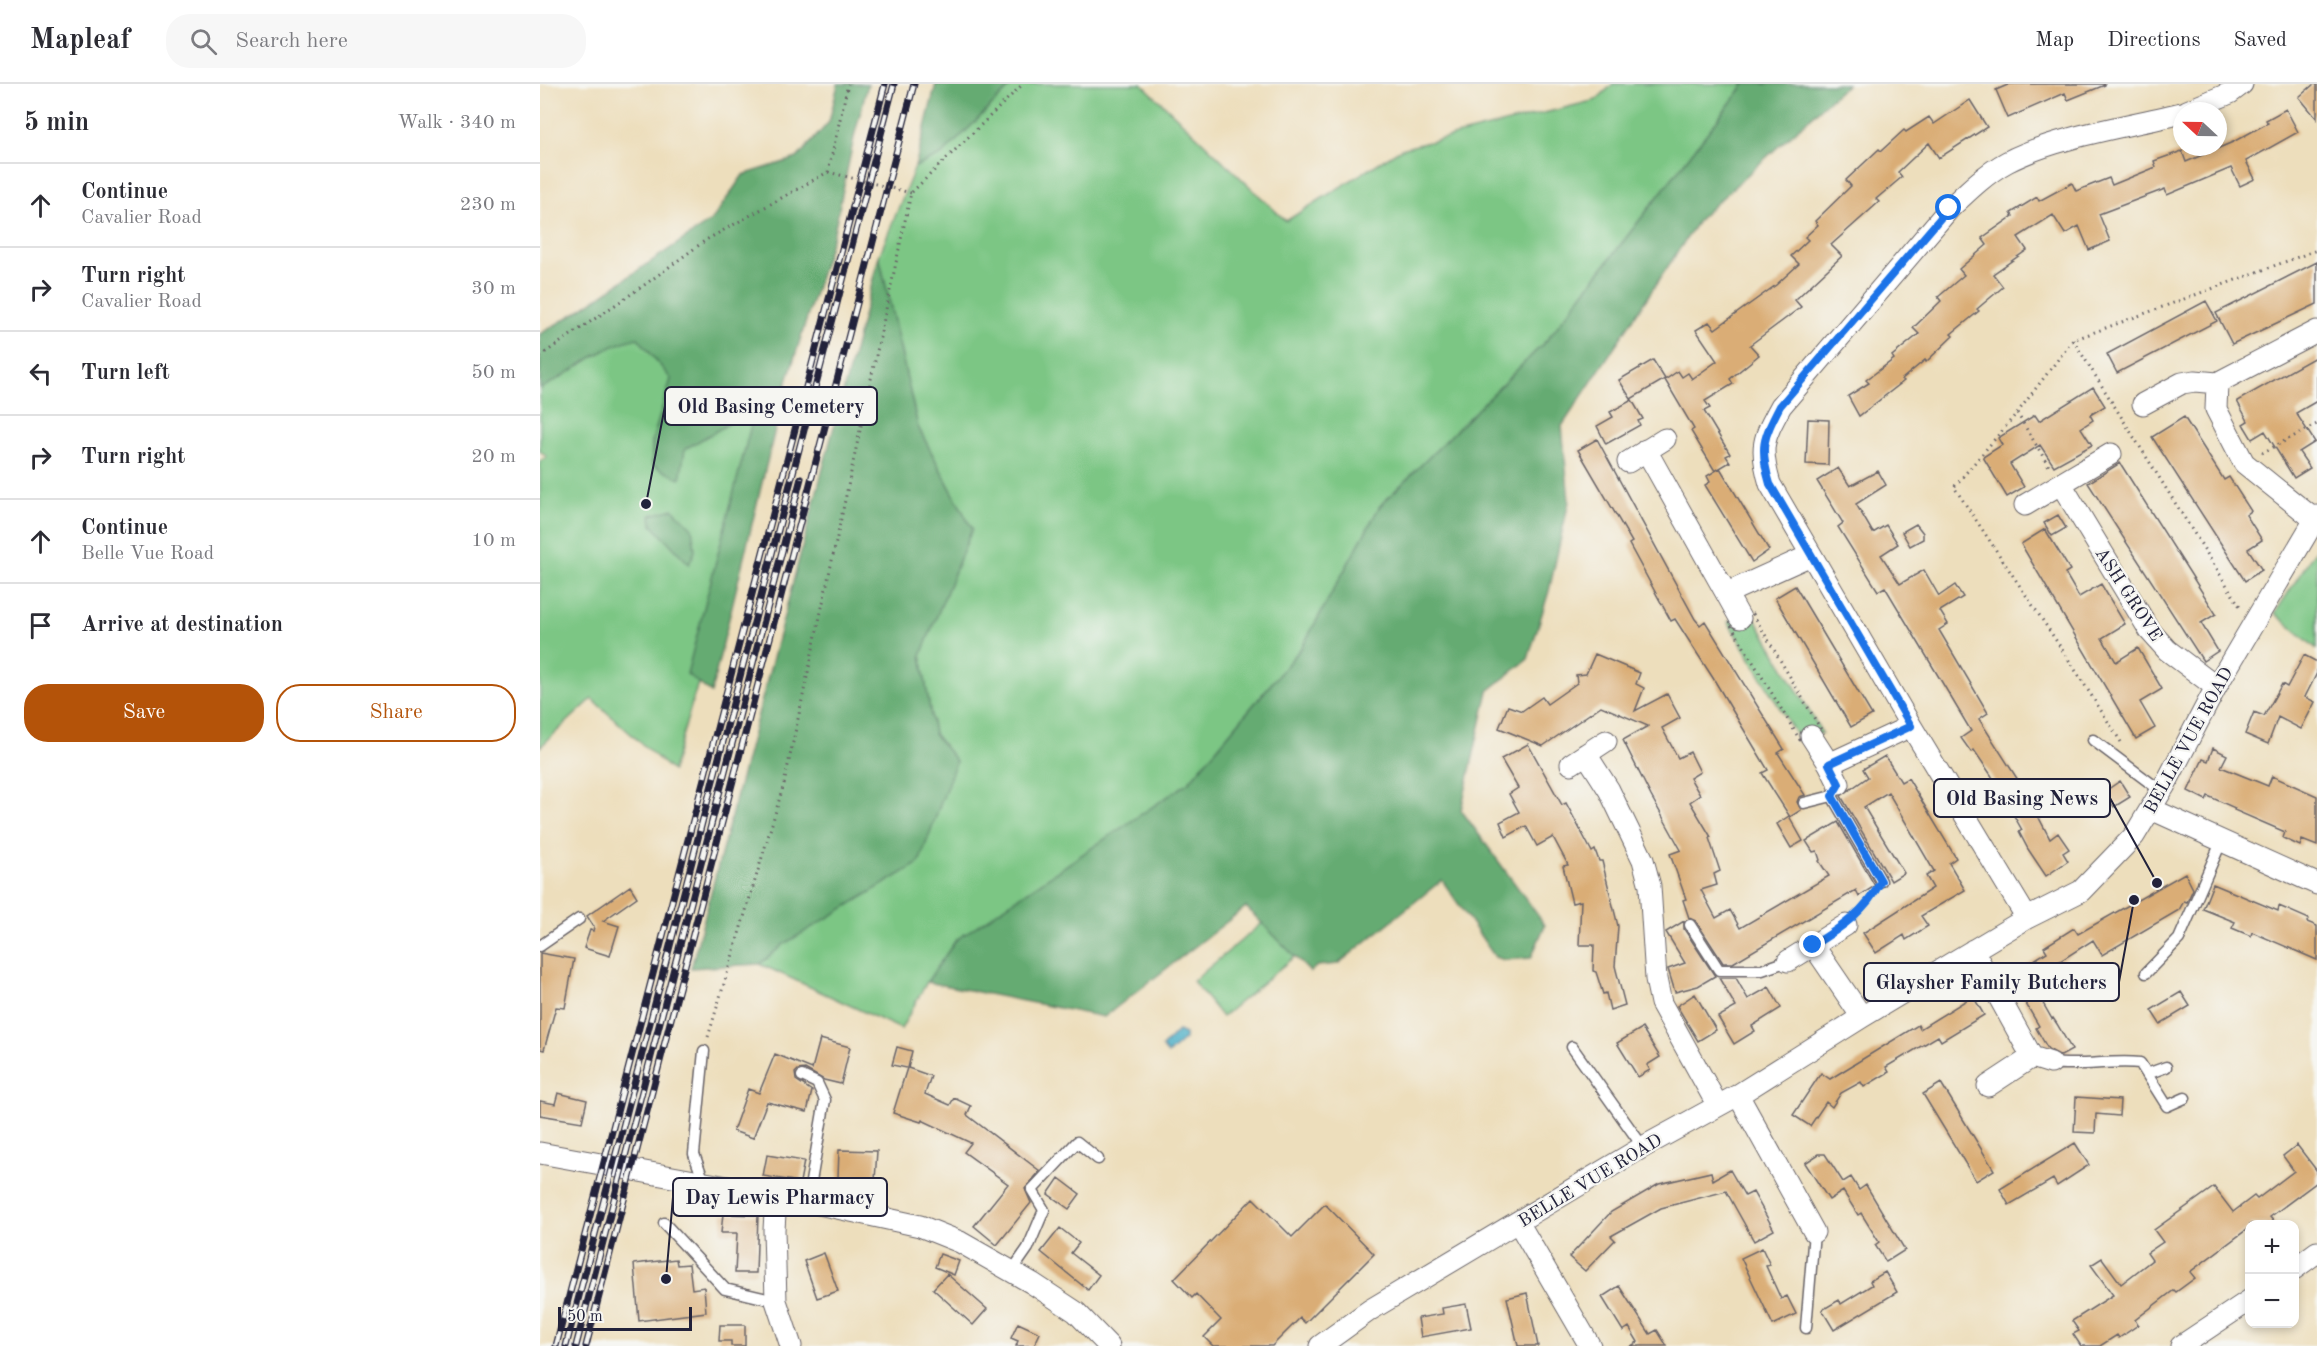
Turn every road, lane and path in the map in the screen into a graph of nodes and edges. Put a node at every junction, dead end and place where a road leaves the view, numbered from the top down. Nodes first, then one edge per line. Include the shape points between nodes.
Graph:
1 (848, 84) edge
2 (1023, 84) edge
3 (2242, 84) edge
4 (2208, 102) edge
5 (2173, 115) edge
6 (828, 172) junction
7 (911, 193) junction
8 (2317, 331) edge
9 (2073, 340) dead end
10 (540, 356) edge
11 (2217, 384) junction
12 (2143, 404) dead end
13 (2017, 413) dead end
14 (2317, 424) edge
15 (1665, 439) dead end
16 (2111, 454) dead end
17 (2244, 463) junction
18 (2061, 484) junction
19 (2025, 505) dead end
20 (2316, 518) edge
21 (1811, 555) junction
22 (1727, 593) junction
23 (1740, 618) junction
24 (2252, 625) junction
25 (2216, 687) junction
26 (1911, 726) junction
27 (1811, 736) junction
28 (2093, 740) dead end
29 (1606, 741) dead end
30 (1829, 764) junction
31 (1835, 790) junction
32 (2156, 800) junction
33 (1804, 803) dead end
34 (2222, 840) junction
35 (1881, 881) joint
36 (2317, 884) edge
37 (2027, 918) junction
38 (579, 919) dead end
39 (1690, 925) dead end
40 (1846, 925) joint
41 (1813, 945) junction
42 (540, 946) edge
43 (1973, 950) junction
44 (1788, 960) joint
45 (2146, 973) dead end
46 (1862, 1017) junction
47 (1572, 1047) dead end
48 (704, 1051) joint
49 (2042, 1060) junction
50 (2166, 1068) dead end
51 (2147, 1074) junction
52 (802, 1076) dead end
53 (1988, 1086) dead end
54 (1738, 1095) junction
55 (2185, 1098) dead end
56 (1718, 1106) junction
57 (1643, 1148) junction
58 (540, 1153) edge
59 (1098, 1160) dead end
60 (704, 1182) junction
61 (776, 1196) junction
62 (805, 1201) junction
63 (1518, 1222) junction
64 (664, 1223) dead end
65 (1814, 1232) joint
66 (2317, 1252) edge
67 (2299, 1266) edge
68 (1012, 1271) junction
69 (776, 1301) junction
70 (2245, 1303) edge
71 (1806, 1328) dead end
72 (791, 1346) edge
73 (1108, 1346) edge
74 (1320, 1346) edge
75 (1590, 1346) edge
76 (2181, 1346) edge

1 - 6 path
2 - 7 path
3 - 4 street
5 - 21 street via 2045,148 2007,162 1979,181 1949,208 1780,406 1767,432 1762,458 1770,484
6 - 7 path, bridge
6 - 10 path via 706,240
7 - 48 path via 784,784
8 - 11 street
9 - 24 path
11 - 12 street via 2182,383
11 - 17 street via 2216,409
13 - 18 path
14 - 17 path
15 - 22 street via 1637,456
16 - 18 street
17 - 20 street
18 - 19 street
18 - 25 street, ASH GROVE via 2150,631 2167,650
20 - 24 street, BELLE VUE ROAD
21 - 22 street
21 - 26 street
22 - 23 street
23 - 27 path via 1729,622 1800,740
23 - 27 path via 1753,614 1823,733
24 - 25 street, BELLE VUE ROAD
25 - 32 street, BELLE VUE ROAD
26 - 30 street
26 - 37 street
27 - 30 street
28 - 32 lane
29 - 56 street via 1579,759 1609,790 1643,860 1650,886 1661,1003
30 - 31 street
31 - 33 lane
31 - 35 lane
32 - 34 street
32 - 37 street, BELLE VUE ROAD via 2134,836 2081,891
34 - 36 street
34 - 45 lane via 2179,939
35 - 40 path via 1873,897
37 - 43 street, BELLE VUE ROAD
38 - 42 lane
39 - 44 lane via 1719,970 1762,970
40 - 41 street
41 - 44 street
41 - 46 street
43 - 46 street, BELLE VUE ROAD
43 - 49 street
46 - 54 street, BELLE VUE ROAD
47 - 57 lane
48 - 60 lane via 694,1154
49 - 51 lane via 2071,1065 2140,1063
49 - 53 street
50 - 51 lane
51 - 55 lane via 2167,1106
52 - 62 lane via 817,1083 825,1100
54 - 56 street, BELLE VUE ROAD
54 - 65 street
56 - 57 street, BELLE VUE ROAD
57 - 63 street, BELLE VUE ROAD
58 - 60 street
59 - 68 lane via 1077,1142 1032,1190 1044,1210 1028,1248
60 - 61 street
61 - 62 street
61 - 69 street
62 - 68 street via 920,1226 960,1242
63 - 74 street, BELLE VUE ROAD via 1370,1310
63 - 75 street
64 - 69 lane via 725,1289
65 - 71 lane
66 - 67 street
68 - 73 street via 1076,1312
69 - 72 street
70 - 76 street

